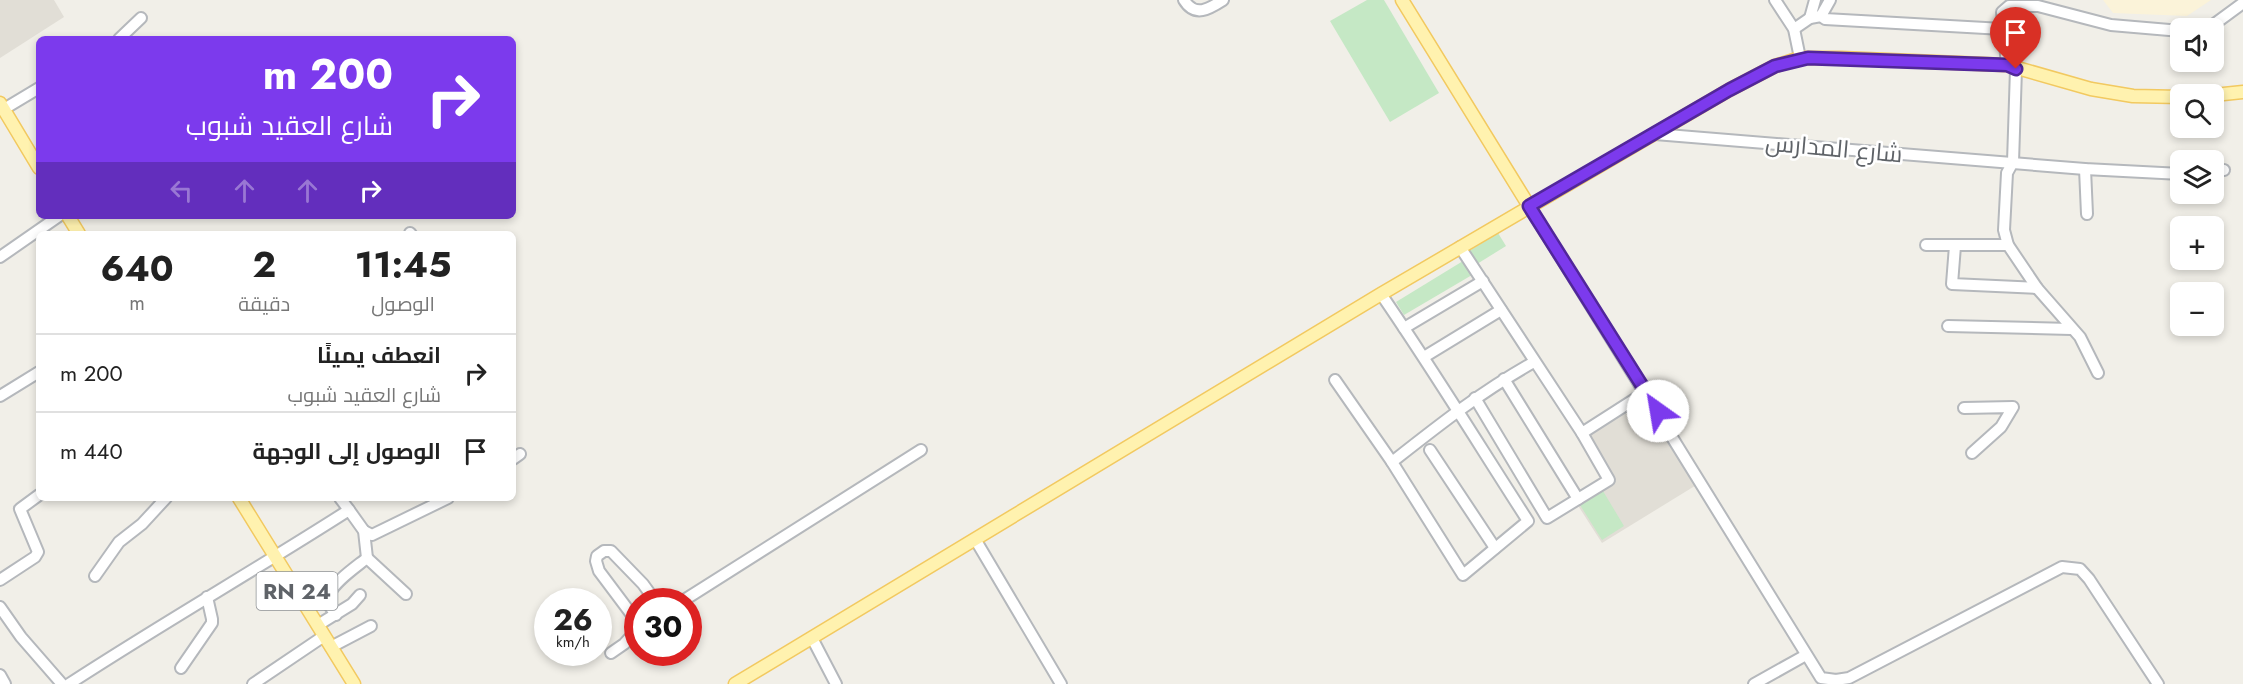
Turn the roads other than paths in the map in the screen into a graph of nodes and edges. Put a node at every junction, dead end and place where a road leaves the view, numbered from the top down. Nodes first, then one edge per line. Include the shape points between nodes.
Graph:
1 (1184, 0) edge
2 (1223, 0) edge
3 (1402, 0) edge
4 (1775, 0) edge
5 (1830, 0) edge
6 (2243, 3) edge
7 (1814, 11) edge
8 (141, 18) dead end
9 (2223, 18) edge
10 (1794, 29) junction
11 (2003, 29) junction
12 (2170, 30) edge
13 (122, 36) edge
14 (1800, 58) junction
15 (2011, 67) junction
16 (36, 89) edge
17 (2243, 92) edge
18 (2224, 93) edge
19 (2170, 97) edge
20 (2, 106) edge
21 (1655, 134) junction
22 (2013, 162) junction
23 (36, 163) edge
24 (2085, 169) junction
25 (2170, 173) edge
26 (1529, 206) junction
27 (2087, 214) dead end
28 (55, 219) edge
29 (37, 231) edge
30 (36, 232) edge
31 (1926, 245) dead end
32 (2008, 245) junction
33 (1955, 246) junction
34 (1460, 247) junction
35 (0, 257) edge
36 (1483, 281) junction
37 (2037, 288) junction
38 (1381, 294) junction
39 (1501, 310) junction
40 (1948, 326) dead end
41 (1404, 328) junction
42 (2071, 329) junction
43 (1424, 357) junction
44 (1534, 362) junction
45 (2098, 373) dead end
46 (36, 374) edge
47 (1504, 379) junction
48 (1335, 380) dead end
49 (1646, 392) junction
50 (0, 396) edge
51 (1475, 398) junction
52 (1964, 408) dead end
53 (1458, 411) junction
54 (1582, 433) junction
55 (921, 450) dead end
56 (1430, 450) dead end
57 (1972, 453) dead end
58 (1392, 462) junction
59 (36, 497) edge
60 (1578, 499) junction
61 (163, 501) edge
62 (241, 501) edge
63 (342, 501) edge
64 (442, 501) edge
65 (349, 510) junction
66 (364, 531) junction
67 (975, 539) junction
68 (1495, 548) junction
69 (276, 557) junction
70 (367, 558) junction
71 (95, 576) dead end
72 (0, 580) edge
73 (646, 588) edge
74 (702, 589) edge
75 (406, 594) dead end
76 (360, 595) dead end
77 (207, 597) junction
78 (624, 606) edge
79 (0, 607) edge
80 (336, 615) junction
81 (318, 625) junction
82 (371, 626) dead end
83 (324, 636) junction
84 (812, 638) junction
85 (331, 647) junction
86 (1806, 655) junction
87 (181, 668) dead end
88 (0, 675) edge
89 (1822, 681) edge
90 (5, 684) edge
91 (62, 684) edge
92 (69, 684) edge
93 (253, 684) edge
94 (354, 684) edge
95 (735, 684) edge
96 (836, 684) edge
97 (1061, 684) edge
98 (1754, 684) edge
99 (2158, 684) edge

1 - 2 street via 1197,11
3 - 26 main road
4 - 10 street
5 - 7 street
6 - 9 street
7 - 10 street
7 - 11 street via 1825,19
8 - 13 street
10 - 14 street
11 - 12 street via 2002,12 2018,4 2111,25
11 - 15 street
14 - 15 main road
14 - 21 main road via 1729,90
15 - 19 main road via 2091,89
15 - 22 street
16 - 20 street
17 - 18 main road
20 - 23 main road
21 - 22 street, شارع المدارس
21 - 26 main road
22 - 24 street, شارع المدارس
22 - 32 street via 2007,173 2004,230
24 - 25 street, شارع المدارس
24 - 27 street
26 - 34 main road
26 - 49 street
28 - 29 street
30 - 35 street
31 - 33 street
32 - 33 street
32 - 37 street
33 - 37 street via 1952,284
34 - 36 street
34 - 38 main road
36 - 39 street
36 - 41 street
37 - 42 street
38 - 41 street
38 - 67 main road
39 - 43 street
39 - 44 street
40 - 42 street
41 - 43 street
42 - 45 street
43 - 53 street
44 - 47 street
44 - 54 street
46 - 50 street
47 - 51 street
47 - 60 street
48 - 58 street
49 - 54 street
49 - 86 street
51 - 53 street
51 - 60 street via 1547,518
52 - 57 street via 2013,407 2001,427
53 - 58 street
53 - 68 street via 1528,521
54 - 60 street via 1609,480
55 - 74 street
56 - 68 street
58 - 68 street via 1463,575
59 - 72 street via 20,509 38,552
61 - 71 street via 119,542
62 - 69 main road, RN 24
63 - 65 street
64 - 66 street via 372,535
65 - 66 street
65 - 69 street
66 - 70 street
67 - 84 main road
67 - 97 street
69 - 77 street
69 - 81 main road, RN 24
70 - 75 street
70 - 80 street via 328,597
73 - 78 street via 611,551 597,556 599,571
76 - 80 street
77 - 87 street via 212,623
77 - 92 street
79 - 91 street via 21,638
80 - 81 street
81 - 83 main road, RN 24
82 - 85 street
83 - 85 main road, RN 24
83 - 93 street
84 - 95 main road
84 - 96 street
85 - 94 main road, RN 24
86 - 89 street
86 - 98 street
88 - 90 street
89 - 99 street via 1850,678 2062,567 2080,569 2090,579

